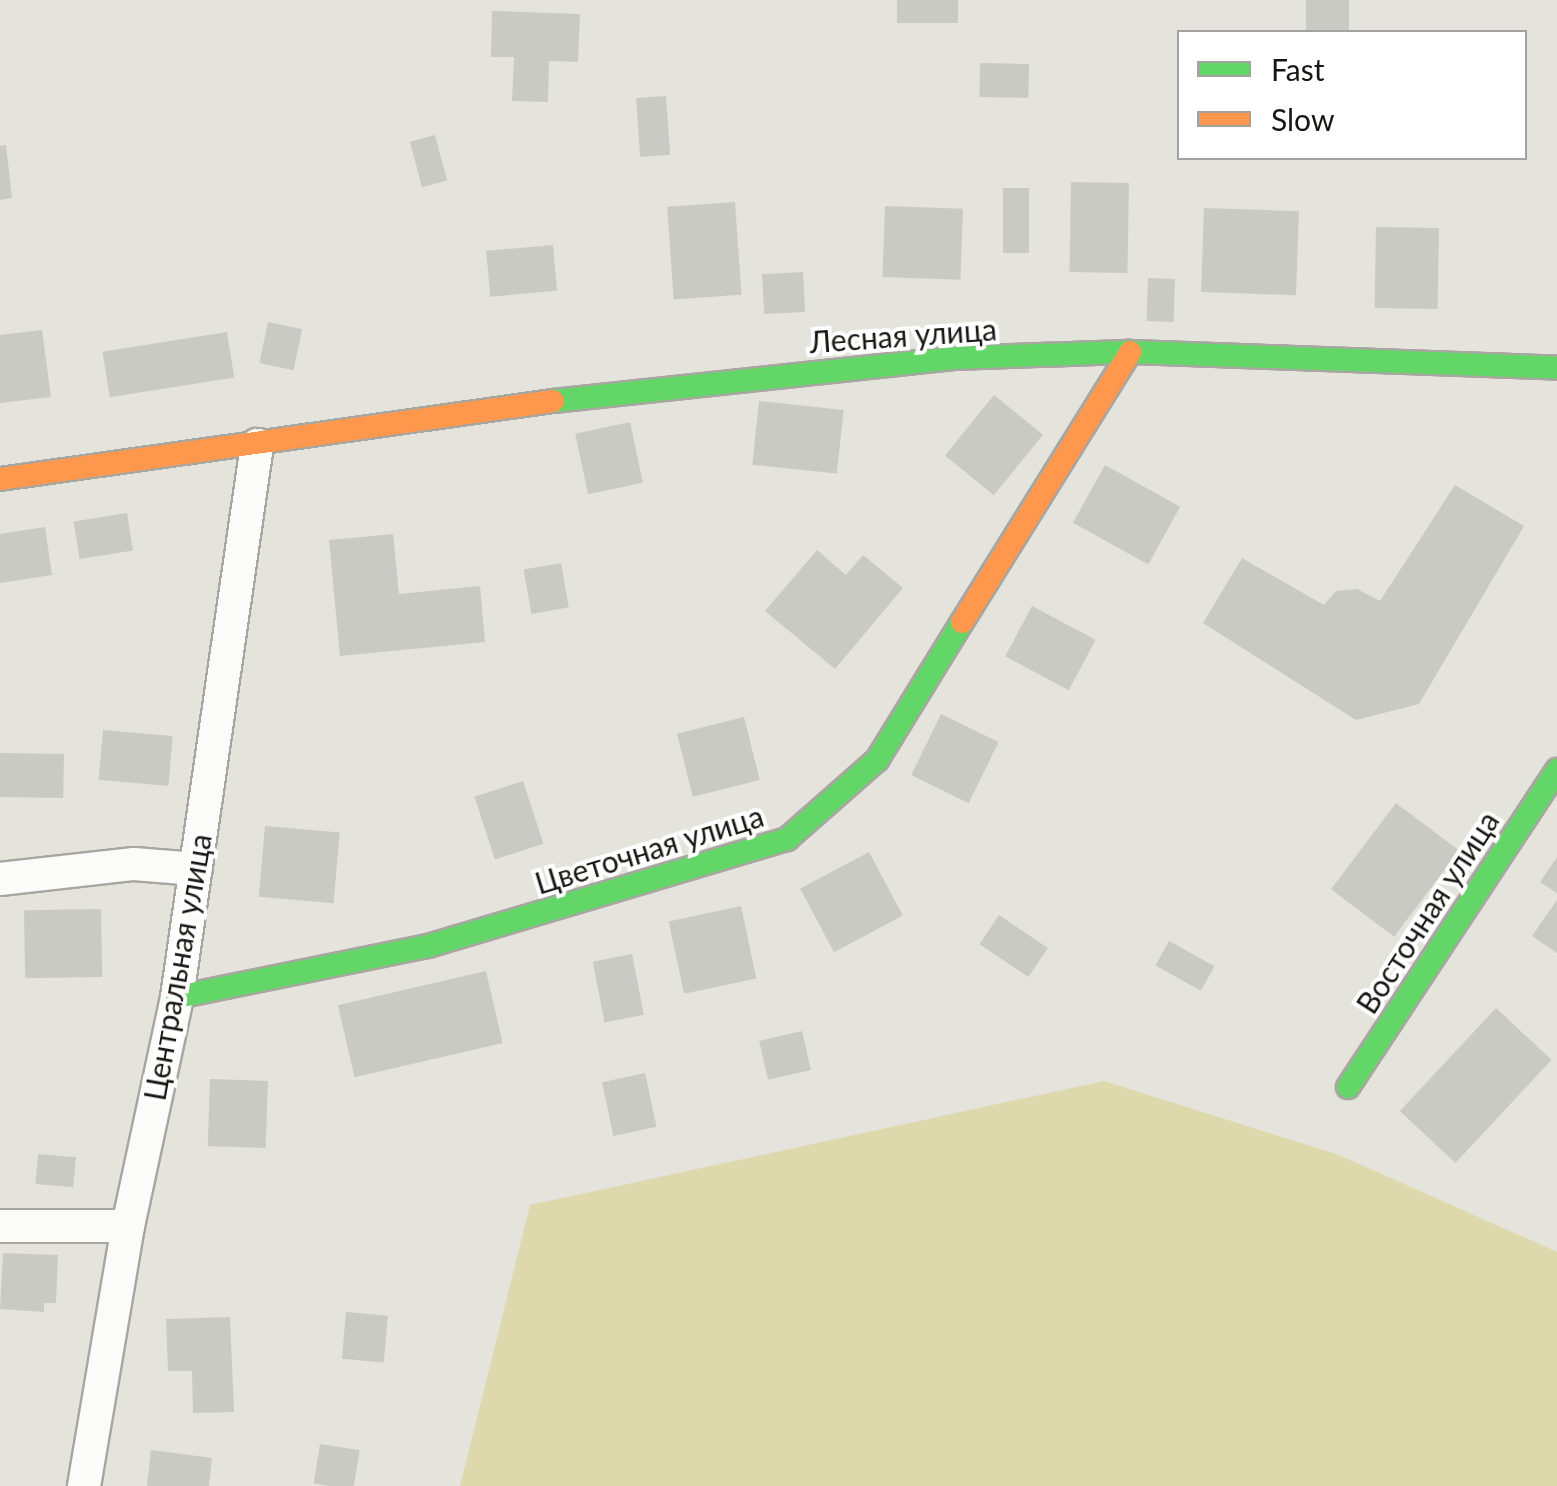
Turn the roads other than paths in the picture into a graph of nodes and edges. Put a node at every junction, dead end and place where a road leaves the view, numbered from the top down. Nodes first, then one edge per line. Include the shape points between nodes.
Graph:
1 (1130, 352) junction
2 (1557, 368) edge
3 (258, 445) junction
4 (0, 479) edge
5 (1557, 770) edge
6 (196, 869) junction
7 (0, 879) edge
8 (177, 998) junction
9 (1348, 1086) dead end
10 (0, 1226) edge
11 (128, 1226) junction
12 (84, 1486) edge

1 - 2 street, Лесная улица
1 - 3 street, Лесная улица via 954,358 664,385
1 - 8 street, Цветочная улица via 877,760 786,840 428,946
3 - 4 street, Лесная улица
3 - 6 street, Центральная улица
5 - 9 street, Восточная улица
6 - 7 street via 134,864
6 - 8 street, Центральная улица
8 - 11 street, Центральная улица
10 - 11 street
11 - 12 street, Центральная улица

